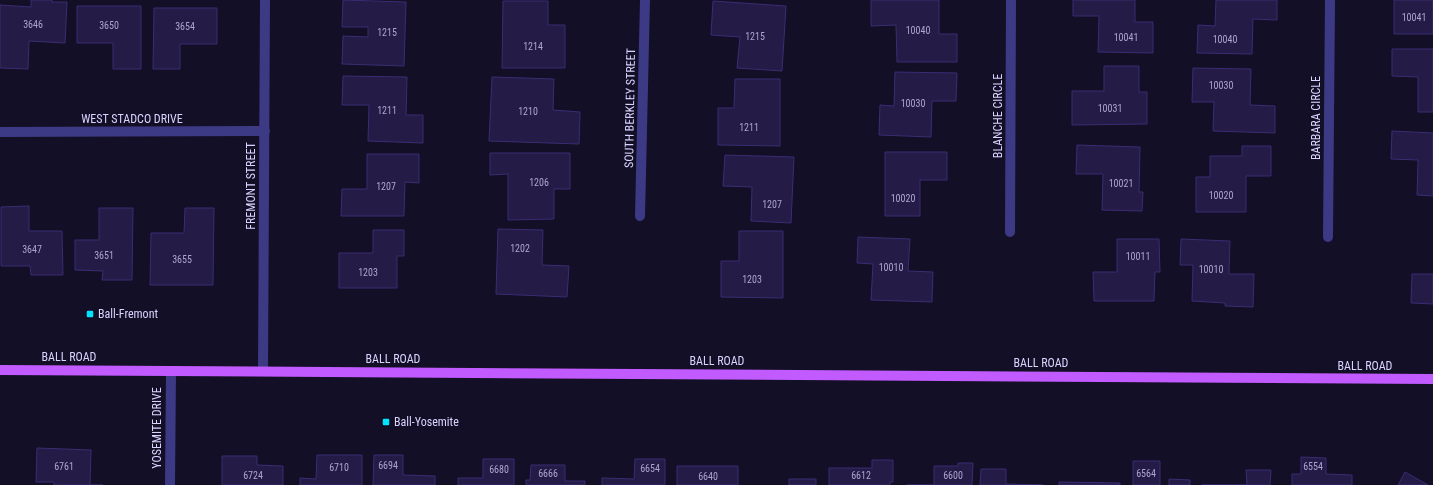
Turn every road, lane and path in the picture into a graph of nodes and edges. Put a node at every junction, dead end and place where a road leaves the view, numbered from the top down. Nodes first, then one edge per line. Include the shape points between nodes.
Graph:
1 (266, 0) edge
2 (645, 0) edge
3 (1011, 0) edge
4 (1330, 0) edge
5 (265, 131) junction
6 (0, 132) edge
7 (640, 216) dead end
8 (1010, 232) dead end
9 (1328, 237) dead end
10 (0, 370) edge
11 (171, 371) junction
12 (263, 371) junction
13 (1433, 379) edge
14 (170, 485) edge

1 - 5 street, FREMONT STREET
2 - 7 street, SOUTH BERKLEY STREET
3 - 8 street, BLANCHE CIRCLE
4 - 9 street, BARBARA CIRCLE
5 - 6 street, WEST STADCO DRIVE
5 - 12 street, FREMONT STREET
10 - 11 main road, BALL ROAD
11 - 12 main road, BALL ROAD
11 - 14 street, YOSEMITE DRIVE
12 - 13 main road, BALL ROAD

